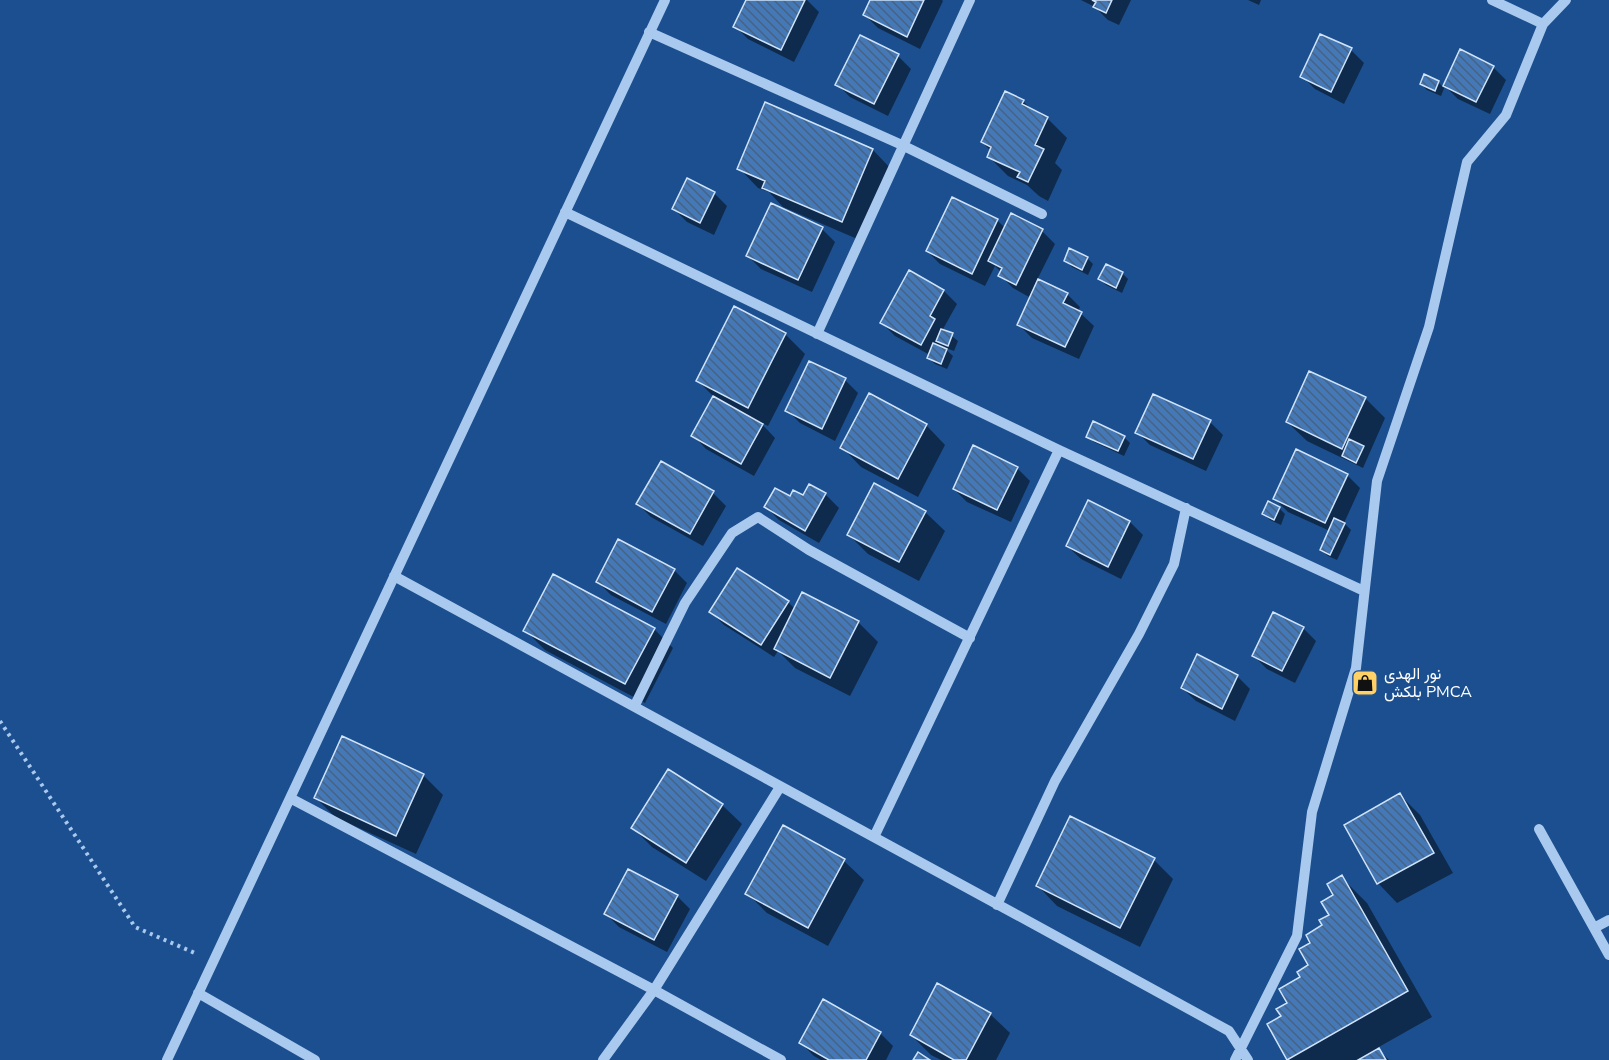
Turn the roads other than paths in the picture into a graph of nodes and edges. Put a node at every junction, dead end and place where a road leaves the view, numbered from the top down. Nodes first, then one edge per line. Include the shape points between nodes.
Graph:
1 (665, 0) edge
2 (970, 0) edge
3 (1492, 0) edge
4 (1566, 0) edge
5 (1543, 24) junction
6 (650, 32) junction
7 (902, 144) junction
8 (565, 212) junction
9 (1042, 214) dead end
10 (817, 334) junction
11 (1059, 450) junction
12 (1186, 508) junction
13 (394, 576) junction
14 (1364, 591) junction
15 (970, 638) junction
16 (635, 705) junction
17 (780, 787) junction
18 (290, 798) junction
19 (1539, 829) dead end
20 (874, 837) junction
21 (997, 904) junction
22 (1609, 920) edge
23 (1594, 928) junction
24 (1609, 955) edge
25 (654, 990) junction
26 (198, 993) junction
27 (1241, 1049) junction
28 (167, 1060) edge
29 (315, 1060) edge
30 (603, 1060) edge
31 (781, 1060) edge
32 (1235, 1060) edge
33 (1248, 1060) edge

1 - 6 street
2 - 7 street
3 - 5 street
4 - 5 street
5 - 14 street via 1506,115 1467,162 1429,327 1377,481
6 - 7 street
6 - 8 street
7 - 9 street
7 - 10 street
8 - 10 street
8 - 13 street
10 - 11 street
11 - 12 street
11 - 15 street
12 - 14 street
12 - 21 street via 1174,564 1055,781
13 - 16 street
13 - 18 street
14 - 27 street via 1356,668 1312,812 1297,936
15 - 16 street via 809,550 758,517 732,533 685,603
15 - 20 street
16 - 17 street
17 - 20 street
17 - 25 street
18 - 25 street
18 - 26 street
19 - 23 street
20 - 21 street
21 - 27 street via 1229,1031
22 - 23 street
23 - 24 street
25 - 30 street
25 - 31 street
26 - 28 street
26 - 29 street
27 - 32 street
27 - 33 street

